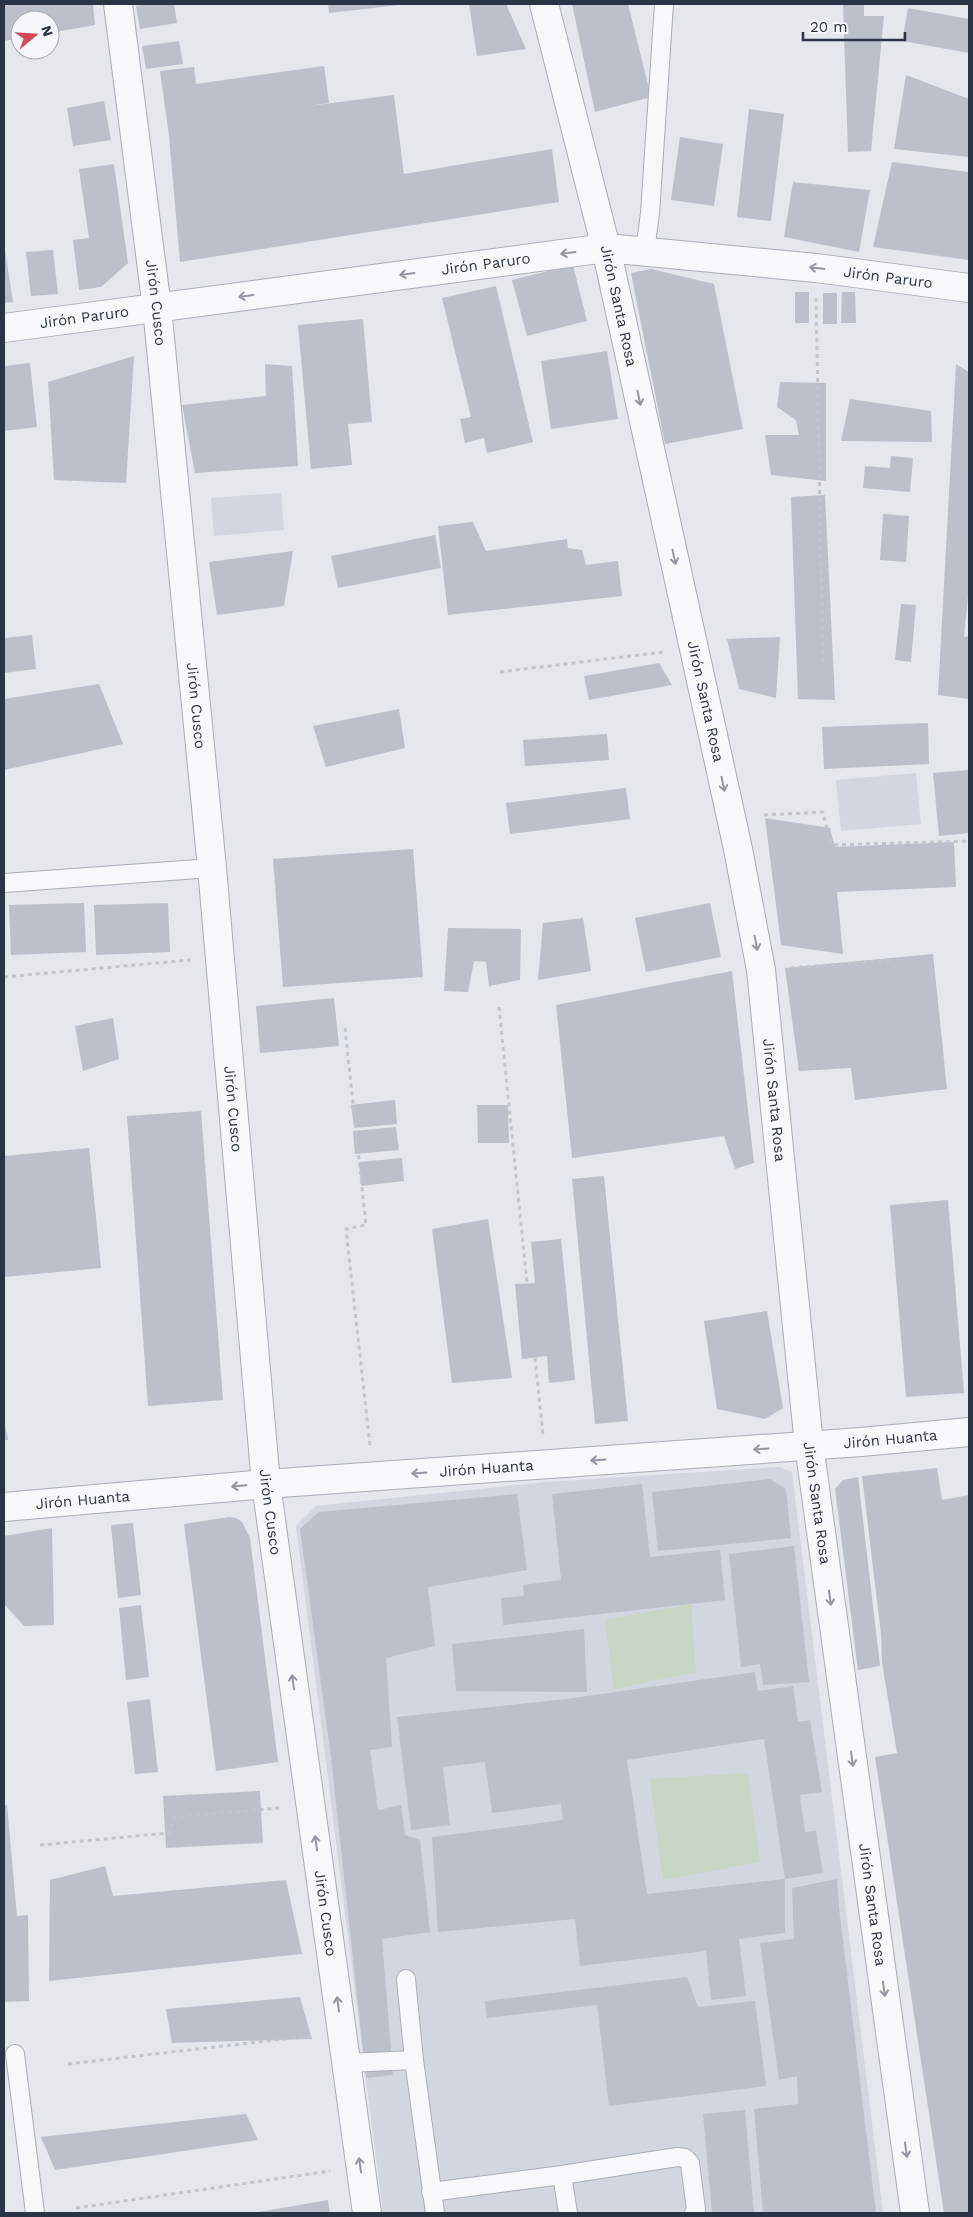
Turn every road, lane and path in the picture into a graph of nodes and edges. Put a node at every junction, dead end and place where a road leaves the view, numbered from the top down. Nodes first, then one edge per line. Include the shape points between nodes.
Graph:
1 (118, 4) edge
2 (544, 4) edge
3 (664, 4) edge
4 (606, 248) junction
5 (645, 251) junction
6 (816, 268) junction
7 (969, 288) edge
8 (157, 308) junction
9 (4, 328) edge
10 (694, 648) junction
11 (824, 667) dead end
12 (500, 672) dead end
13 (731, 817) junction
14 (969, 841) edge
15 (212, 868) junction
16 (4, 883) edge
17 (220, 957) junction
18 (890, 960) dead end
19 (761, 970) junction
20 (4, 978) edge
21 (499, 1007) dead end
22 (346, 1028) dead end
23 (527, 1283) dead end
24 (535, 1358) dead end
25 (969, 1432) edge
26 (809, 1445) junction
27 (546, 1464) junction
28 (374, 1476) junction
29 (266, 1484) junction
30 (4, 1507) edge
31 (310, 1805) junction
32 (40, 1845) dead end
33 (406, 1979) dead end
34 (342, 2032) junction
35 (15, 2054) dead end
36 (414, 2060) junction
37 (346, 2063) junction
38 (68, 2064) dead end
39 (360, 2167) junction
40 (562, 2174) junction
41 (431, 2192) junction
42 (76, 2208) dead end
43 (35, 2213) edge
44 (367, 2213) edge
45 (434, 2213) edge
46 (568, 2213) edge
47 (694, 2213) edge
48 (915, 2213) edge

1 - 8 street, Jirón Cusco
2 - 4 street, Jirón Santa Rosa
3 - 5 lane
4 - 5 street, Jirón Paruro
4 -> 8 street, Jirón Paruro
4 -> 10 street, Jirón Santa Rosa
5 - 6 street, Jirón Paruro
7 -> 6 street, Jirón Paruro
6 - 11 path
8 - 9 street, Jirón Paruro
8 - 15 street, Jirón Cusco
10 - 12 path
10 -> 13 street, Jirón Santa Rosa
13 - 14 path via 823,812 831,844
13 -> 19 street, Jirón Santa Rosa
15 - 16 lane
15 - 17 street, Jirón Cusco
17 - 20 path
17 - 29 street, Jirón Cusco
18 - 19 path
19 - 26 street, Jirón Santa Rosa
21 - 23 path
22 - 28 path via 366,1225 346,1229
24 - 27 path
25 - 26 street, Jirón Huanta
26 -> 27 street, Jirón Huanta
26 -> 48 street, Jirón Santa Rosa
27 -> 28 street, Jirón Huanta
28 - 29 street, Jirón Huanta
29 -> 30 street, Jirón Huanta
31 -> 29 street, Jirón Cusco
31 - 32 path via 174,1817 169,1833
34 -> 31 street, Jirón Cusco
33 - 36 lane
34 - 37 street, Jirón Cusco
34 - 38 path
35 - 43 lane
36 - 37 lane
36 - 41 lane
39 -> 37 street, Jirón Cusco
39 - 42 path
39 - 44 street, Jirón Cusco
40 - 41 lane
40 - 46 lane
40 - 47 lane via 685,2158 690,2163
41 - 45 lane

